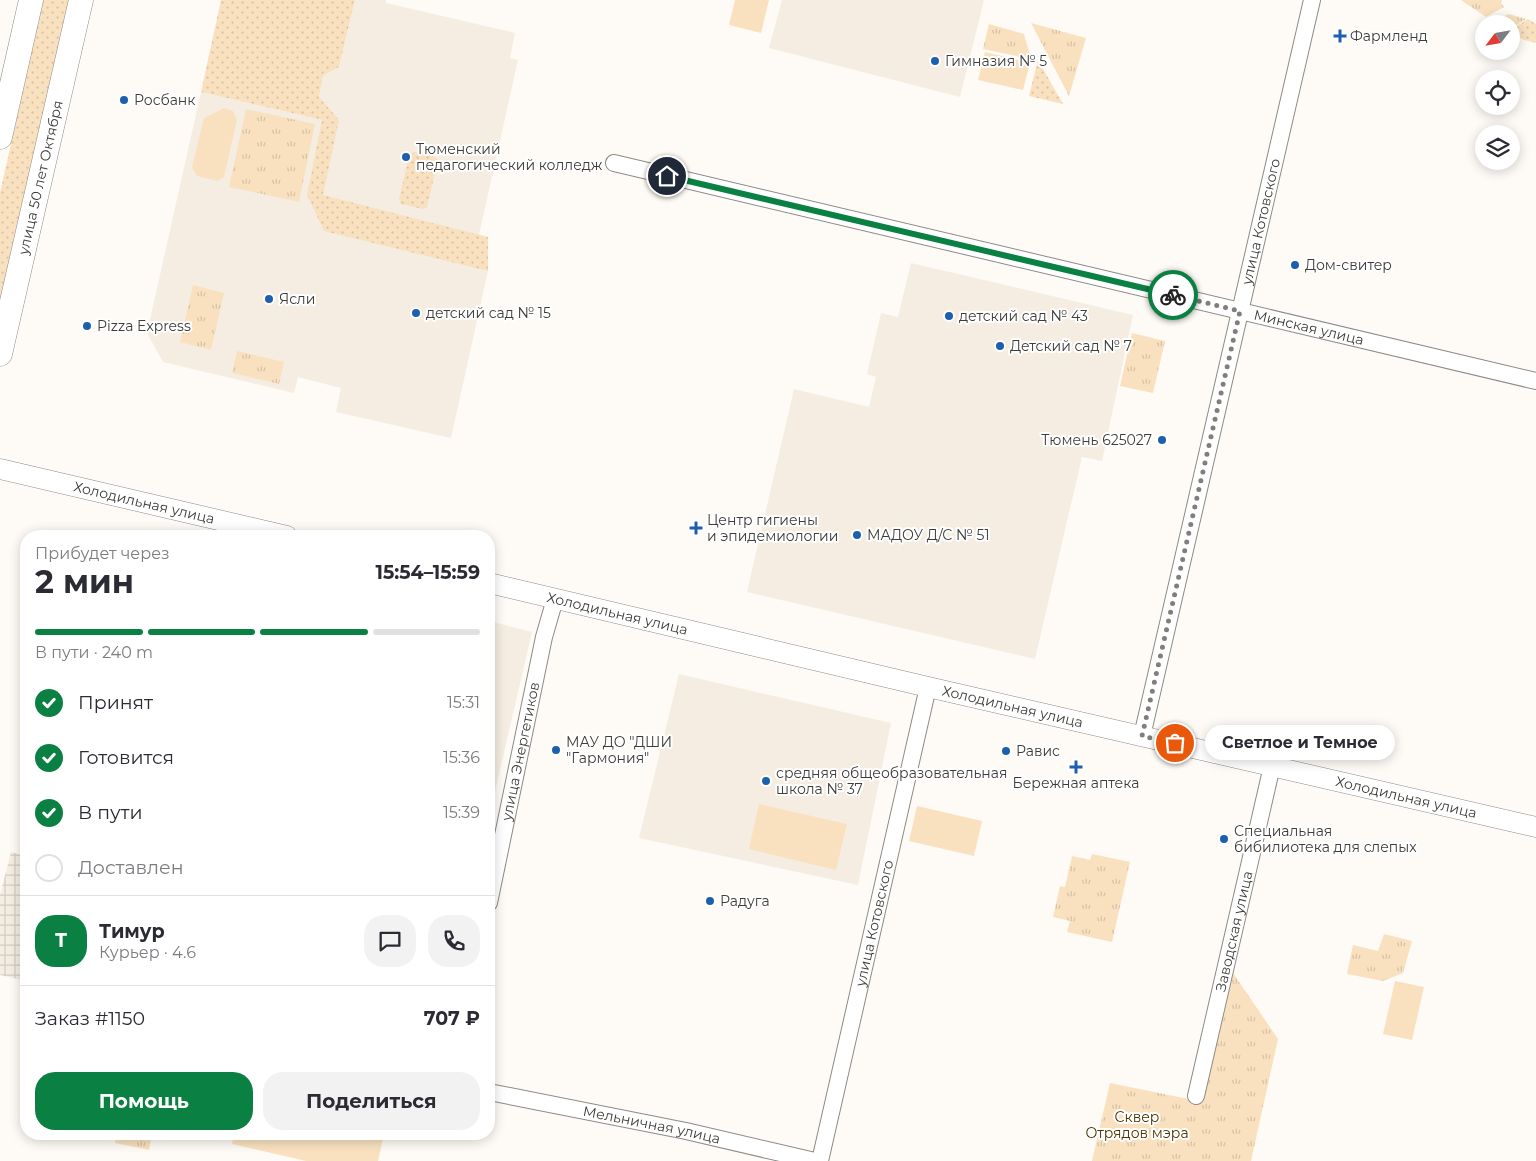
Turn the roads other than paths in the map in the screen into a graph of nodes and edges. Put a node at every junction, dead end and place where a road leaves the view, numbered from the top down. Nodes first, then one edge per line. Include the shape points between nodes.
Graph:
1 (31, 0) edge
2 (81, 0) edge
3 (1312, 0) edge
4 (0, 137) edge
5 (614, 163) dead end
6 (1240, 311) junction
7 (0, 354) edge
8 (1536, 381) edge
9 (0, 469) edge
10 (260, 530) edge
11 (495, 584) edge
12 (555, 599) junction
13 (928, 687) junction
14 (1142, 736) junction
15 (1272, 766) junction
16 (1536, 827) edge
17 (495, 874) edge
18 (495, 1093) edge
19 (1196, 1096) dead end
20 (814, 1161) edge
21 (820, 1161) edge

1 - 4 main road
2 - 7 main road, улица 50 лет Октября
3 - 6 street, улица Котовского
5 - 6 street, Минская улица
6 - 8 street, Минская улица
6 - 14 street, улица Котовского
9 - 10 street, Холодильная улица
11 - 12 street, Холодильная улица
12 - 13 street, Холодильная улица
12 - 17 street, улица Энергетиков
13 - 14 street, Холодильная улица
13 - 21 street, улица Котовского
14 - 15 street, Холодильная улица
15 - 16 street, Холодильная улица
15 - 19 street, Заводская улица
18 - 20 street, Мельничная улица via 686,1131

